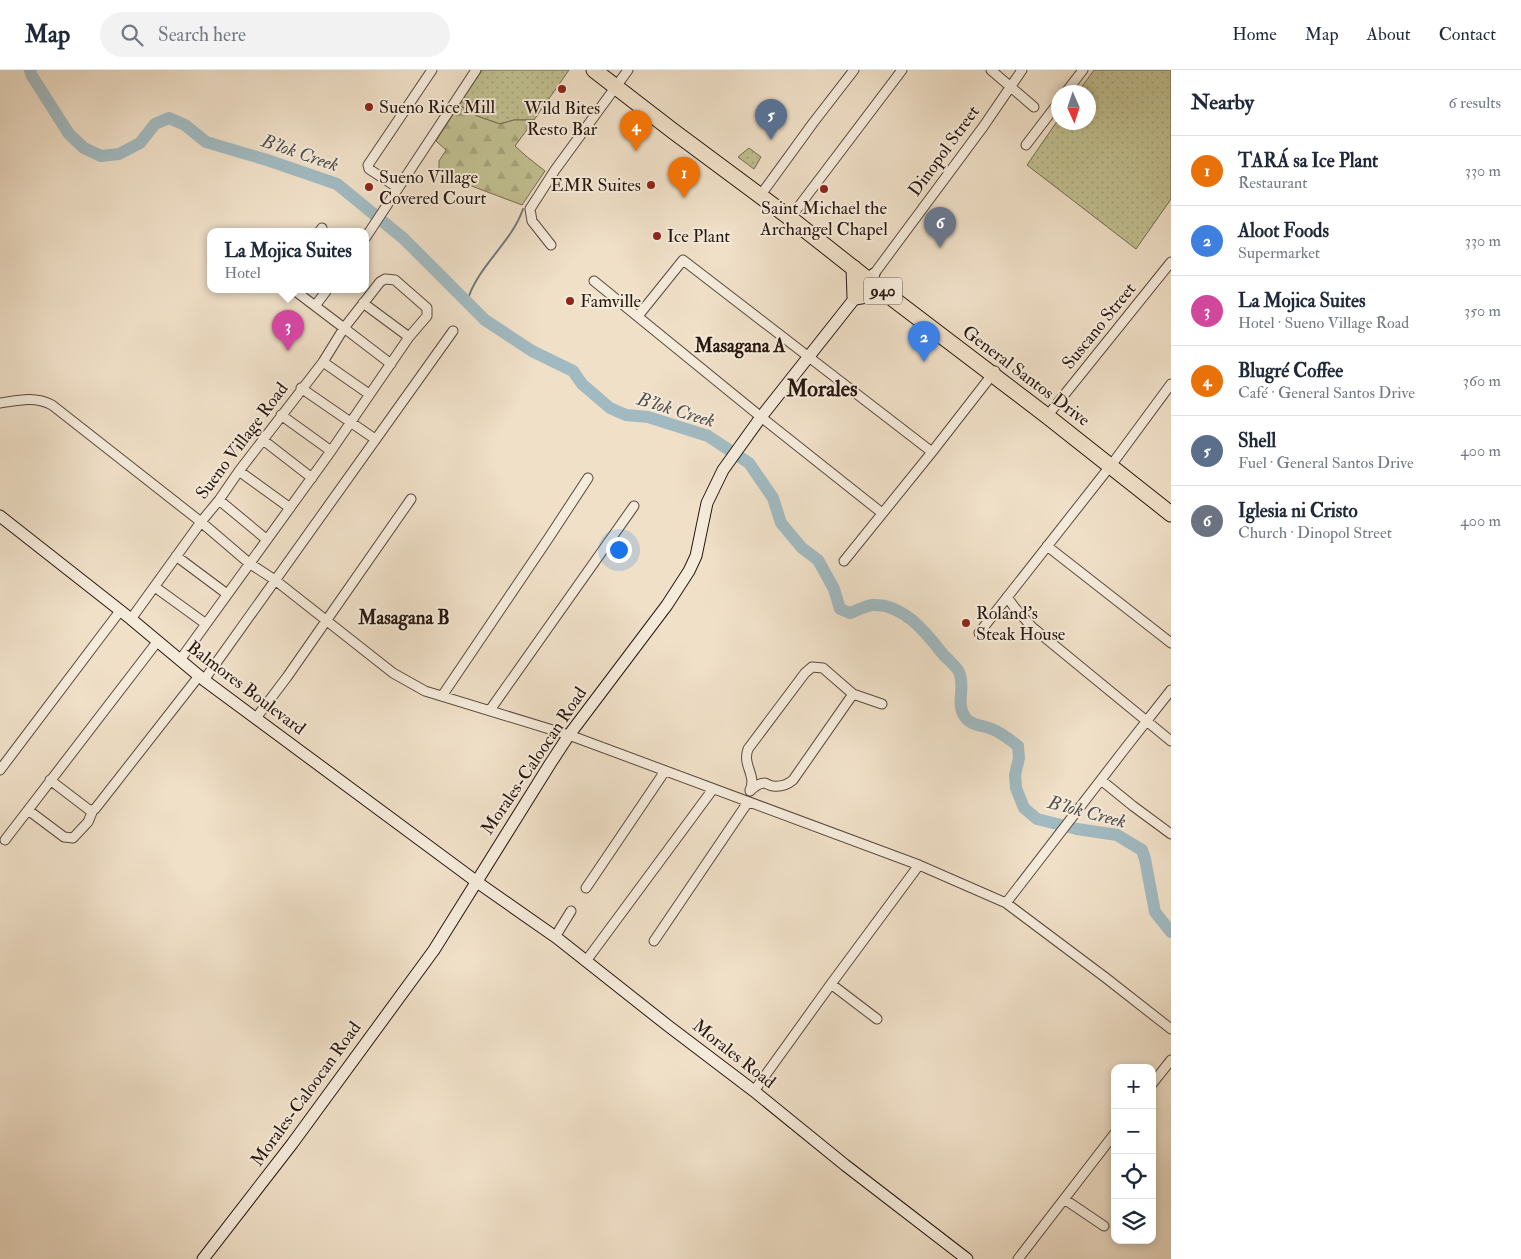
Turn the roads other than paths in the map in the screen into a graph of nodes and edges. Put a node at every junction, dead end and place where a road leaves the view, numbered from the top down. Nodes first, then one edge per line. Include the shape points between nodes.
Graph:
1 (432, 70) edge
2 (476, 70) edge
3 (594, 70) edge
4 (606, 70) edge
5 (854, 70) edge
6 (902, 70) edge
7 (992, 70) edge
8 (1022, 70) edge
9 (1083, 70) edge
10 (622, 79) edge
11 (1071, 85) edge
12 (1010, 86) junction
13 (1034, 107) dead end
14 (1051, 113) edge
15 (1026, 145) dead end
16 (398, 188) junction
17 (765, 189) junction
18 (792, 215) junction
19 (369, 232) edge
20 (551, 245) dead end
21 (1171, 262) edge
22 (854, 268) junction
23 (871, 277) junction
24 (594, 280) dead end
25 (884, 292) junction
26 (301, 293) edge
27 (325, 293) edge
28 (855, 297) junction
29 (363, 303) junction
30 (315, 306) junction
31 (638, 316) junction
32 (344, 328) junction
33 (453, 331) dead end
34 (409, 337) junction
35 (808, 356) junction
36 (323, 362) junction
37 (391, 364) junction
38 (995, 372) junction
39 (1171, 384) edge
40 (301, 388) junction
41 (369, 394) junction
42 (0, 403) edge
43 (1052, 410) junction
44 (281, 415) junction
45 (761, 417) junction
46 (350, 422) junction
47 (375, 439) junction
48 (263, 440) junction
49 (331, 451) junction
50 (932, 452) junction
51 (1113, 462) junction
52 (239, 471) junction
53 (312, 478) junction
54 (588, 478) dead end
55 (411, 499) dead end
56 (219, 500) junction
57 (1171, 502) edge
58 (634, 506) dead end
59 (290, 508) junction
60 (882, 512) junction
61 (1171, 514) edge
62 (0, 516) edge
63 (201, 522) junction
64 (266, 539) junction
65 (1047, 546) junction
66 (176, 556) junction
67 (844, 560) dead end
68 (249, 563) junction
69 (275, 580) junction
70 (154, 587) junction
71 (227, 594) junction
72 (1008, 597) junction
73 (120, 611) junction
74 (131, 619) junction
75 (326, 620) junction
76 (206, 624) junction
77 (979, 633) dead end
78 (157, 642) junction
79 (1171, 644) edge
80 (180, 660) junction
81 (201, 678) junction
82 (1171, 690) edge
83 (853, 694) junction
84 (442, 696) junction
85 (882, 704) dead end
86 (490, 710) junction
87 (256, 718) junction
88 (1146, 721) junction
89 (569, 736) junction
90 (1171, 741) edge
91 (4, 756) edge
92 (0, 770) edge
93 (665, 771) junction
94 (50, 780) junction
95 (1100, 780) junction
96 (713, 789) junction
97 (750, 790) junction
98 (745, 801) junction
99 (28, 810) junction
100 (93, 810) junction
101 (1171, 834) edge
102 (5, 840) dead end
103 (918, 865) junction
104 (476, 882) junction
105 (586, 888) dead end
106 (1006, 903) junction
107 (571, 911) dead end
108 (555, 936) junction
109 (654, 942) dead end
110 (586, 961) junction
111 (831, 984) junction
112 (877, 1019) dead end
113 (1171, 1029) edge
114 (1171, 1060) edge
115 (1156, 1079) edge
116 (754, 1091) junction
117 (1111, 1138) edge
118 (1064, 1199) junction
119 (1104, 1226) dead end
120 (203, 1259) edge
121 (967, 1259) edge
122 (1018, 1259) edge

1 - 16 street via 368,165 369,170
2 - 16 street
3 - 10 highway, General Santos Drive / 940
4 - 10 highway, General Santos Drive / 940
5 - 17 street
6 - 18 street
7 - 12 street
8 - 12 street, Dinopol Street
9 - 11 street
10 - 17 highway, General Santos Drive / 940 via 678,126
10 - 18 highway, General Santos Drive / 940
10 - 20 street via 530,209 532,221
12 - 13 street
12 - 23 street, Dinopol Street
14 - 15 street
16 - 19 street
17 - 18 highway, General Santos Drive / 940
18 - 22 highway, General Santos Drive / 940
18 - 23 highway, General Santos Drive / 940
21 - 43 street, Suscano Street
22 - 23 highway, General Santos Drive / 940
22 - 28 highway
23 - 25 highway, General Santos Drive / 940
23 - 28 street, Morales-Caloocan Road
23 - 38 highway, General Santos Drive / 940
24 - 31 street
25 - 28 highway
25 - 38 highway, General Santos Drive / 940
26 - 30 street
27 - 30 street
28 - 35 street, Morales-Caloocan Road
29 - 32 street, Sueno Village Road
29 - 34 street
29 - 34 street, Sueno Village Road via 382,280 395,280 428,311
30 - 32 street
31 - 35 street via 683,260
31 - 45 street
32 - 36 street, Sueno Village Road
32 - 37 street
33 - 47 street
34 - 37 street
35 - 45 street, Morales-Caloocan Road
35 - 50 street
36 - 40 street, Sueno Village Road
36 - 41 street
37 - 41 street
38 - 43 highway, General Santos Drive / 940
38 - 50 street
38 - 51 highway, General Santos Drive / 940
39 - 51 street
40 - 44 street, Sueno Village Road
40 - 46 street
41 - 46 street
42 - 63 street via 26,398 52,405
43 - 51 highway, General Santos Drive / 940
44 - 48 street, Sueno Village Road
44 - 49 street
45 - 60 street
45 - 89 street, Morales-Caloocan Road via 714,486 689,571
46 - 47 street
46 - 49 street
47 - 69 street
48 - 52 street, Sueno Village Road
48 - 53 street
49 - 53 street
50 - 60 street
51 - 57 highway, General Santos Drive / 940
51 - 61 highway, General Santos Drive / 940
51 - 65 street
52 - 56 street, Sueno Village Road
52 - 59 street
53 - 59 street
54 - 84 street
55 - 75 street
56 - 63 street, Sueno Village Road
56 - 64 street
58 - 86 street
59 - 64 street
60 - 67 street
62 - 73 street, Balmores Boulevard
63 - 66 street, Sueno Village Road
63 - 68 street
64 - 68 street
65 - 72 street
65 - 79 street
66 - 70 street, Sueno Village Road
66 - 71 street
68 - 69 street
68 - 71 street
69 - 75 street
69 - 81 street
70 - 74 street, Sueno Village Road
70 - 76 street
71 - 76 street
72 - 77 street
72 - 88 street via 1032,627
73 - 74 street, Balmores Boulevard
73 - 91 street
74 - 78 street, Balmores Boulevard
75 - 84 street via 393,673 425,691
75 - 87 street
76 - 80 street
78 - 80 street, Balmores Boulevard
78 - 94 street
80 - 81 street, Balmores Boulevard
81 - 87 street, Balmores Boulevard
81 - 100 street
82 - 88 street
83 - 85 street
83 - 97 street via 787,785 765,783
83 - 97 street via 823,668 812,667 805,672 748,749 746,761 753,783
84 - 86 street
86 - 89 street
87 - 104 street, Balmores Boulevard
88 - 90 street
88 - 95 street
89 - 93 street
89 - 104 street, Morales-Caloocan Road
91 - 92 street
93 - 96 street
93 - 105 street
94 - 99 street
94 - 100 street
95 - 101 street
95 - 106 street
96 - 98 street
96 - 110 street
97 - 98 street
98 - 103 street
98 - 109 street
99 - 100 street via 64,837 74,838 88,822
99 - 102 street
103 - 106 street
103 - 111 street
104 - 108 street, Morales Road
104 - 120 street, Morales-Caloocan Road via 434,950
106 - 113 street
107 - 108 street
108 - 110 street, Morales Road
110 - 116 street, Morales Road
111 - 112 street
111 - 116 street
114 - 115 street
116 - 121 street, Morales Road
117 - 118 street
118 - 119 street
118 - 122 street

